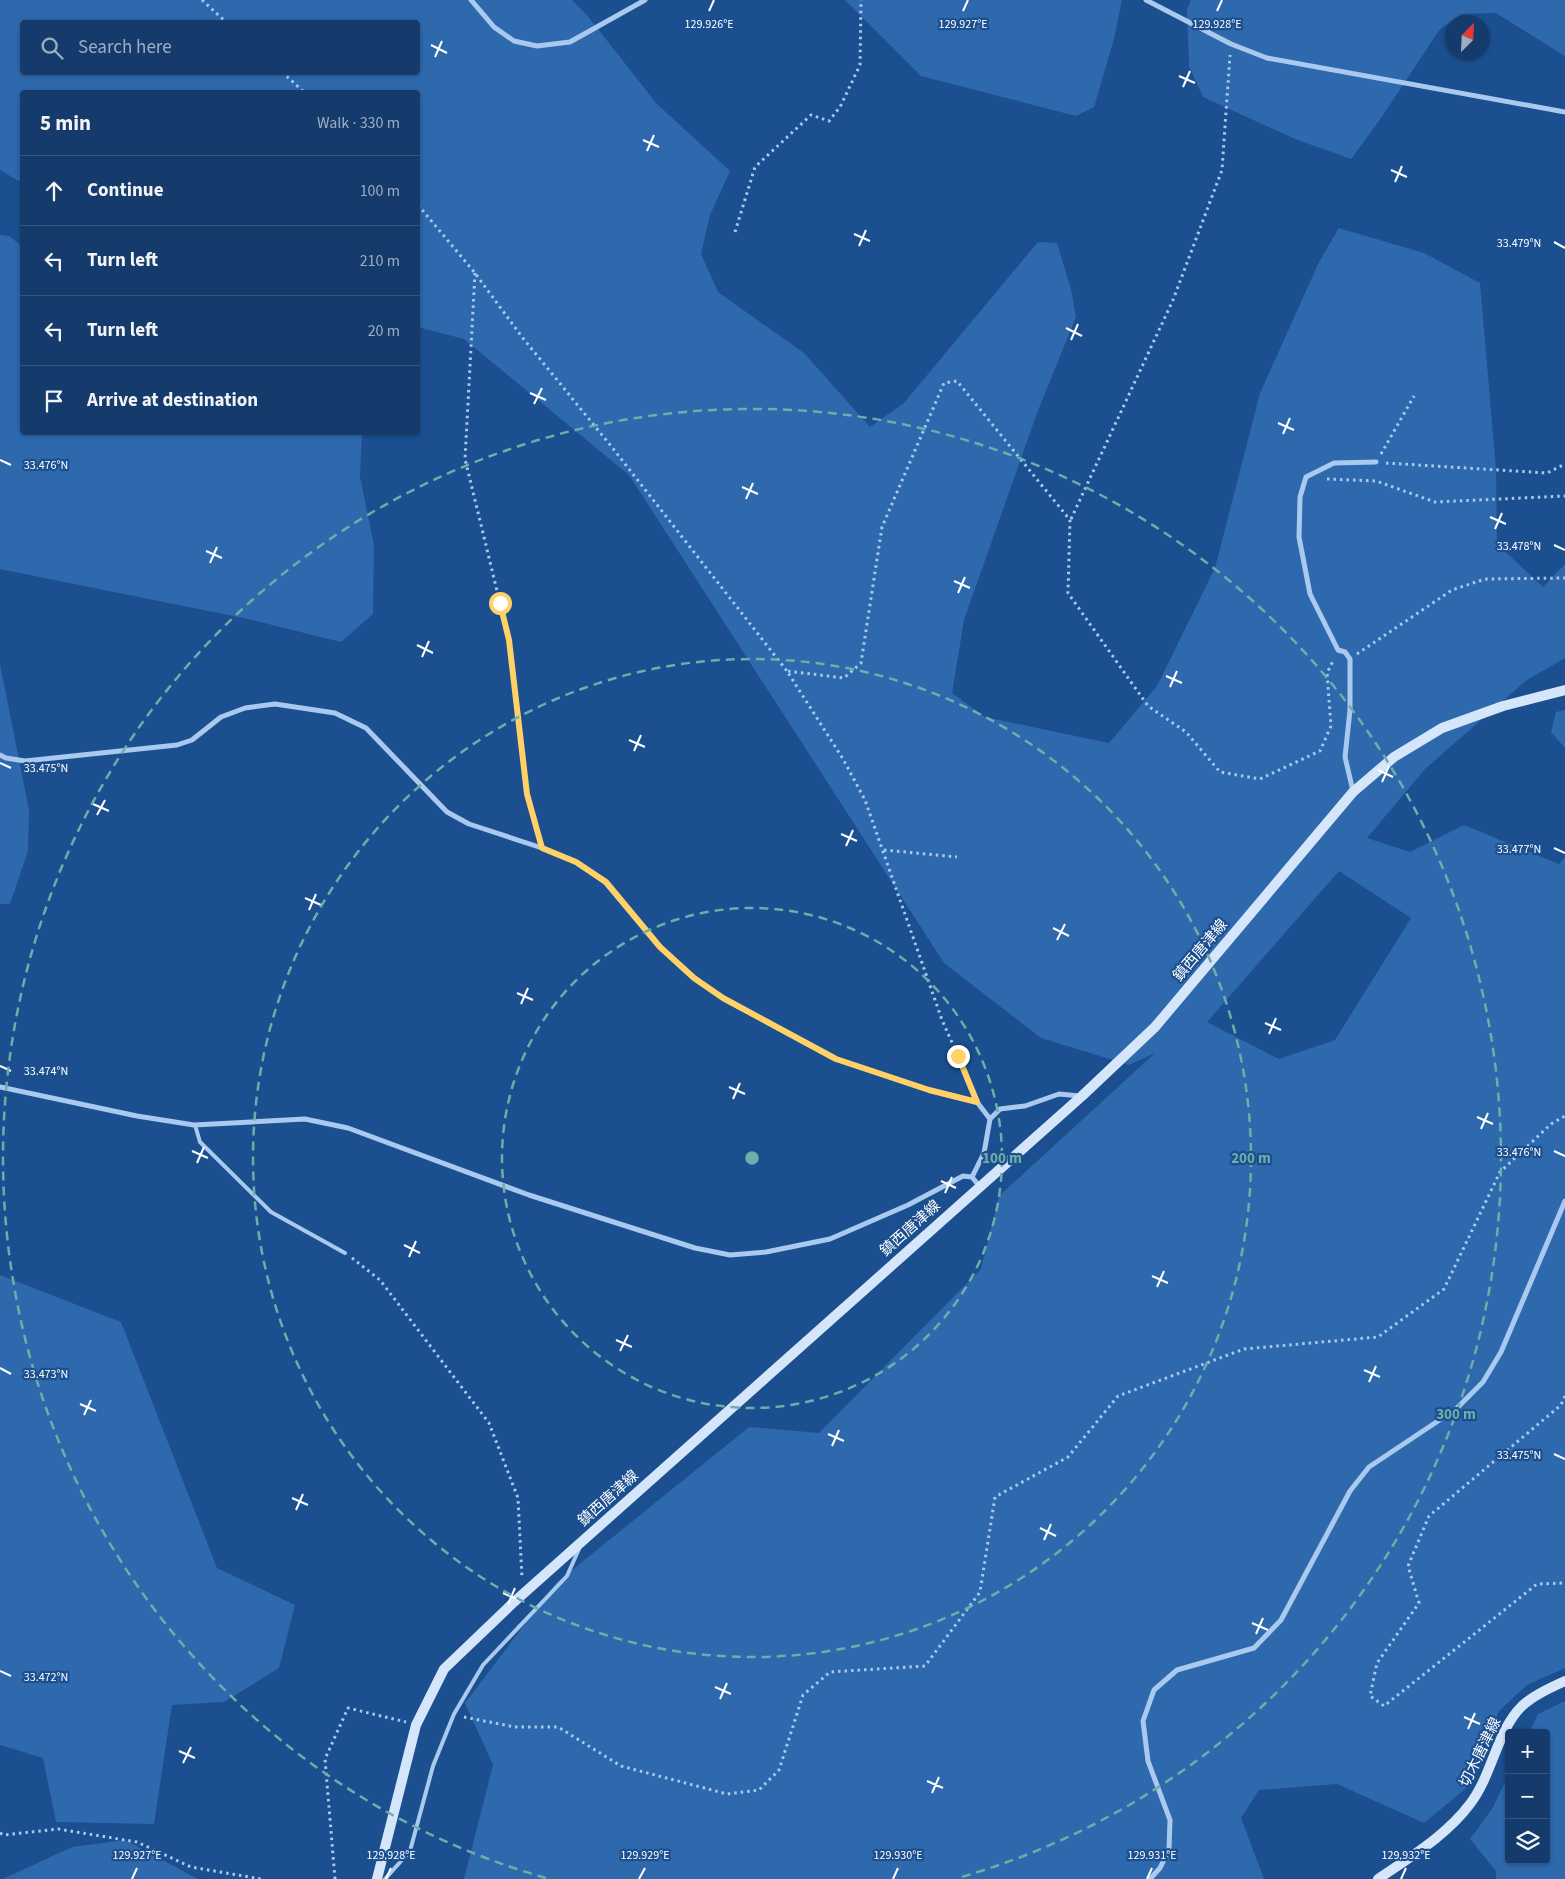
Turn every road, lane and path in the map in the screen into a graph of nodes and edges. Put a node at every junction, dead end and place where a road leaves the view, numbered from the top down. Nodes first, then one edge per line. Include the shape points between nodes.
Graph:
1 (202, 0) edge
2 (471, 0) edge
3 (644, 0) edge
4 (861, 0) edge
5 (1146, 0) edge
6 (224, 20) edge
7 (1231, 44) junction
8 (285, 75) edge
9 (302, 90) edge
10 (1565, 112) edge
11 (420, 207) edge
12 (735, 232) dead end
13 (475, 273) junction
14 (1414, 396) dead end
15 (1376, 462) junction
16 (1565, 464) edge
17 (1306, 477) junction
18 (1565, 496) edge
19 (1070, 520) junction
20 (1565, 578) edge
21 (1338, 650) junction
22 (1350, 659) junction
23 (787, 671) junction
24 (1565, 690) edge
25 (0, 755) edge
26 (1353, 792) junction
27 (542, 848) junction
28 (884, 850) junction
29 (957, 856) dead end
30 (0, 1087) edge
31 (1082, 1096) junction
32 (977, 1102) junction
33 (1565, 1116) edge
34 (990, 1119) junction
35 (194, 1124) junction
36 (972, 1177) junction
37 (980, 1187) junction
38 (1565, 1201) edge
39 (345, 1253) joint
40 (1565, 1396) edge
41 (582, 1540) junction
42 (1565, 1583) edge
43 (514, 1602) junction
44 (1565, 1681) edge
45 (454, 1714) junction
46 (416, 1724) junction
47 (0, 1833) edge
48 (260, 1879) edge
49 (335, 1879) edge
50 (377, 1879) edge
51 (385, 1879) edge
52 (1150, 1879) edge
53 (1378, 1879) edge

1 - 6 path
2 - 3 street via 494,27 514,41 537,46 570,42
4 - 12 path via 860,65 840,106 829,121 811,115 755,167
5 - 7 street
7 - 10 street via 1267,58
7 - 19 path via 1222,170 1174,300
8 - 9 path
11 - 13 path
13 - 23 path
13 - 27 path via 465,459 509,640 527,794
14 - 15 path
15 - 16 path via 1547,473
15 - 17 street via 1334,464
17 - 18 path via 1376,482 1435,502
17 - 21 street via 1300,497 1299,537 1310,594
19 - 21 path via 1068,593 1148,706 1186,732 1220,772 1260,779 1320,751 1331,726 1327,673
19 - 23 path via 958,381 944,384 882,526 860,663 844,678
20 - 22 path via 1485,579 1452,590
21 - 22 street
22 - 26 street via 1350,710 1345,757
23 - 28 path via 843,759 865,800
24 - 26 main road, 鎮西唐津線 via 1503,706 1442,728 1394,757
25 - 27 street via 26,762 177,745 192,740 221,717 245,708 274,704 335,713 366,728 447,812 469,824
26 - 31 main road, 鎮西唐津線 via 1155,1027
27 - 32 street via 576,862 606,882 660,947 694,978 723,998 836,1059 929,1090
28 - 29 path
28 - 32 path via 942,1020
30 - 35 street via 136,1116
31 - 34 street via 1059,1094 1025,1106 1000,1109
31 - 37 main road, 鎮西唐津線
32 - 34 street
33 - 45 path via 1551,1124 1500,1172 1444,1289 1378,1337 1244,1349 1118,1396 1068,1457 994,1497 980,1592 925,1666 830,1672 803,1695 779,1770 760,1790 727,1794 622,1766 558,1727 515,1727
34 - 36 street via 984,1153
35 - 36 street via 305,1119 348,1128 529,1195 695,1248 730,1255 766,1252 830,1238 908,1205 963,1176
35 - 39 lane via 200,1142 271,1212
36 - 37 street
37 - 41 main road, 鎮西唐津線
38 - 52 street via 1501,1352 1483,1382 1456,1409 1369,1467 1350,1492 1281,1620 1254,1648 1177,1670 1154,1690 1143,1721 1148,1761 1170,1820 1169,1849 1160,1868
39 - 43 path via 380,1280 489,1423 518,1498 522,1579
40 - 42 path via 1561,1405 1429,1516 1408,1566 1418,1603 1377,1663 1370,1696 1384,1706 1537,1584
41 - 43 main road, 鎮西唐津線
41 - 45 lane via 567,1576 482,1665
43 - 46 main road, 鎮西唐津線 via 444,1669
44 - 53 main road, 切木唐津線 via 1521,1707 1507,1727 1483,1786 1470,1806 1440,1835
45 - 51 lane via 433,1766 410,1851
46 - 49 path via 348,1708 325,1759
46 - 50 main road, 鎮西唐津線
47 - 48 path via 58,1829 137,1842 191,1867

